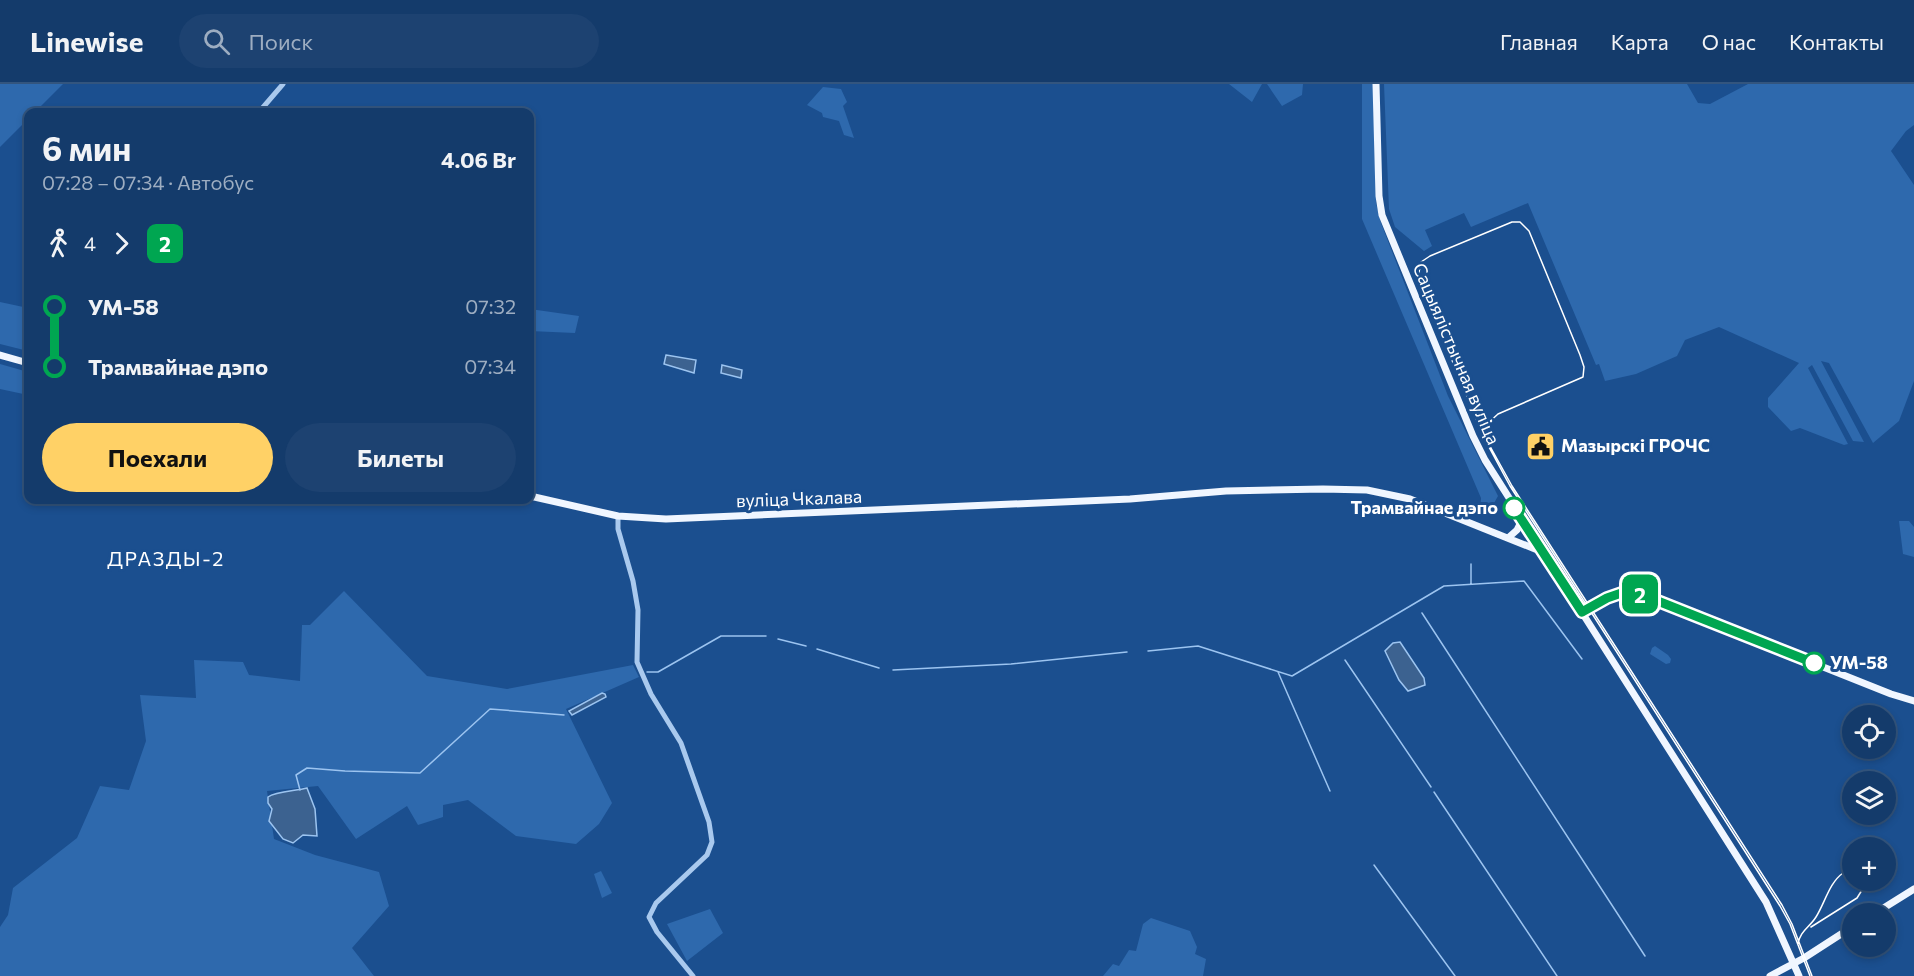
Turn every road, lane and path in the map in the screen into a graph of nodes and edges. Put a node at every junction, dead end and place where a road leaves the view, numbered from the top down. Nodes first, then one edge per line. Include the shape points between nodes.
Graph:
1 (283, 84) edge
2 (1376, 84) edge
3 (262, 108) edge
4 (0, 355) edge
5 (24, 362) edge
6 (534, 497) edge
7 (618, 516) junction
8 (1522, 519) junction
9 (1508, 538) junction
10 (1541, 548) junction
11 (1582, 612) junction
12 (1914, 701) edge
13 (1914, 889) edge
14 (1892, 903) edge
15 (1842, 933) edge
16 (1793, 963) junction
17 (693, 976) edge
18 (1770, 976) edge
19 (1799, 976) edge

1 - 3 street
2 - 8 main road, Сацыялістычная вуліца via 1379,196 1384,221 1473,436
4 - 5 main road
6 - 7 main road, вуліца Чкалава
7 - 9 main road, вуліца Чкалава via 666,519 1130,499 1226,491 1367,490 1410,499
7 - 17 street via 638,610 638,662 644,680 681,743 709,822 712,842 707,855 656,903 649,916 657,932
8 - 9 main road
8 - 10 main road, Сацыялістычная вуліца
9 - 10 main road, вуліца Чкалава
10 - 11 main road, Сацыялістычная вуліца
11 - 12 main road via 1630,590
11 - 16 main road, Сацыялістычная вуліца via 1766,902
13 - 14 main road
15 - 16 main road
16 - 18 main road
16 - 19 main road, Сацыялістычная вуліца

